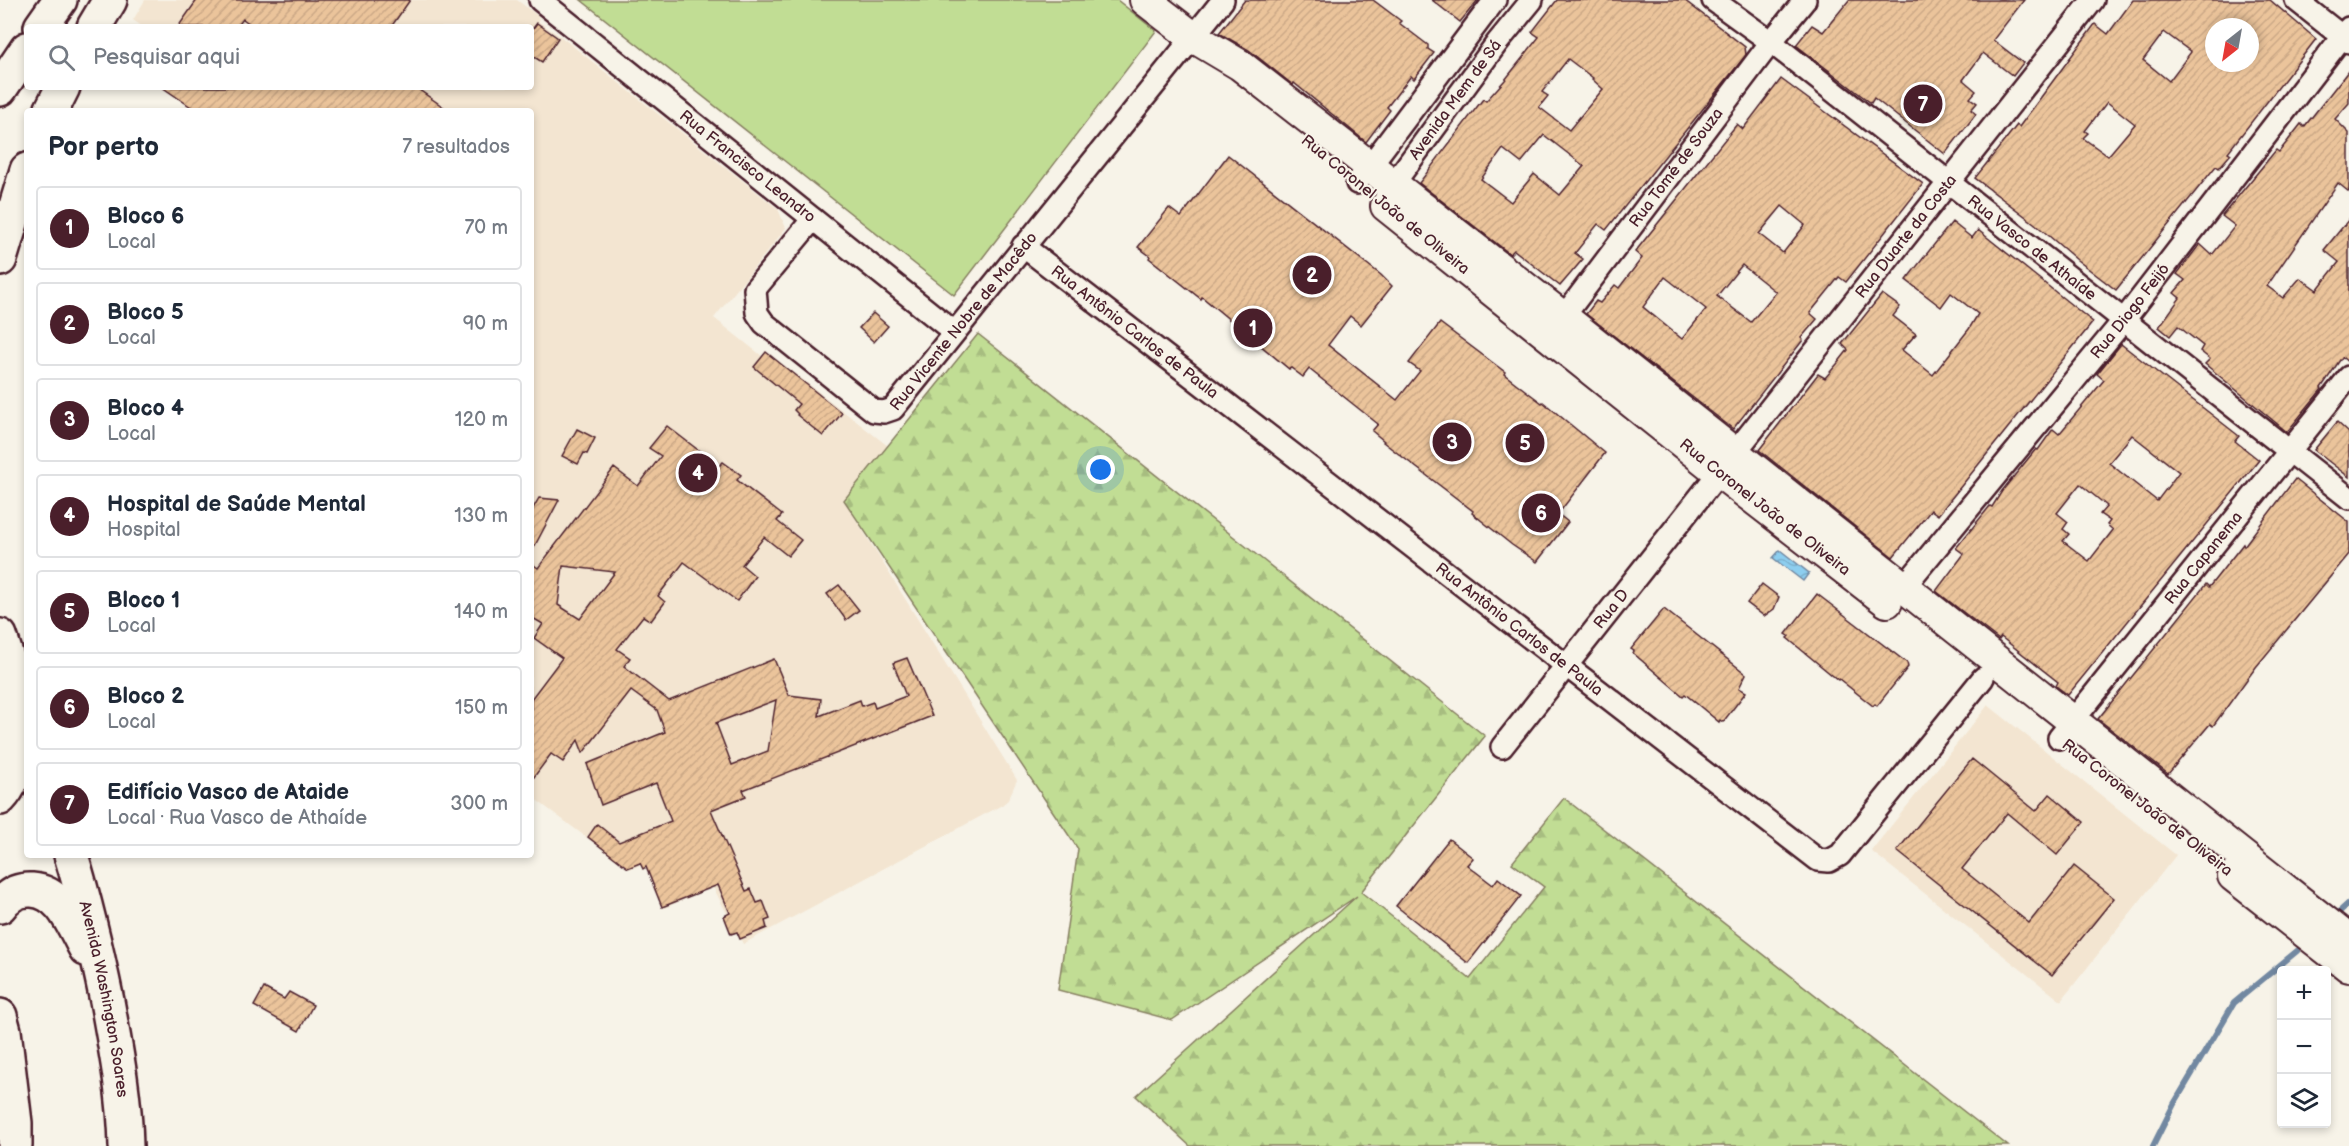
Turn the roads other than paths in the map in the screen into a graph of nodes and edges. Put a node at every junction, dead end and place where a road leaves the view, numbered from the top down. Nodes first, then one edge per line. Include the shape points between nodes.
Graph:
1 (60, 0) edge
2 (110, 0) edge
3 (540, 0) edge
4 (1145, 0) edge
5 (1222, 0) edge
6 (1495, 0) edge
7 (1532, 0) edge
8 (1713, 0) edge
9 (1805, 0) edge
10 (2093, 0) edge
11 (2296, 0) edge
12 (44, 24) edge
13 (96, 24) edge
14 (1475, 25) junction
15 (2347, 36) edge
16 (1193, 38) junction
17 (1771, 42) junction
18 (1497, 43) junction
19 (24, 53) edge
20 (0, 89) edge
21 (62, 90) edge
22 (52, 108) edge
23 (1363, 175) junction
24 (24, 180) edge
25 (1948, 184) junction
26 (1387, 194) junction
27 (813, 219) junction
28 (1023, 246) junction
29 (0, 259) edge
30 (2124, 320) junction
31 (1556, 327) junction
32 (954, 332) junction
33 (2349, 378) edge
34 (2290, 452) junction
35 (1726, 463) junction
36 (2349, 498) edge
37 (1903, 588) junction
38 (0, 636) edge
39 (1566, 667) junction
40 (1983, 678) junction
41 (0, 683) edge
42 (24, 710) edge
43 (2066, 730) junction
44 (1502, 747) dead end
45 (0, 798) edge
46 (72, 858) edge
47 (0, 906) edge
48 (2349, 940) edge
49 (2349, 968) edge
50 (101, 974) junction
51 (0, 1016) edge
52 (15, 1146) edge
53 (126, 1146) edge

1 - 12 highway
2 - 13 highway
3 - 27 street, Rua Francisco Leandro
4 - 16 street, Rua Coronel João de Oliveira
5 - 16 street, Rua Vicente Nobre de Macêdo
6 - 14 street, Avenida Mem de Sá
7 - 18 street, Avenida Mem de Sá
8 - 17 street, Rua Vasco de Athaíde
9 - 17 street, Rua Tomé de Souza
10 - 25 street, Rua Duarte da Costa
11 - 15 street
14 - 18 street
14 - 23 street, Avenida Mem de Sá
15 - 30 street, Rua Diogo Feijó
16 - 23 street, Rua Coronel João de Oliveira via 1200,54 1216,71
16 - 28 street, Rua Vicente Nobre de Macêdo
17 - 25 street, Rua Vasco de Athaíde
17 - 31 street, Rua Tomé de Souza
18 - 26 street, Avenida Mem de Sá
19 - 20 highway
21 - 22 highway
23 - 26 street, Rua Coronel João de Oliveira
24 - 29 highway
25 - 30 street, Rua Vasco de Athaíde
25 - 35 street, Rua Duarte da Costa
26 - 31 street, Rua Coronel João de Oliveira
27 - 32 street, Rua Francisco Leandro
27 - 32 street, Rua Vicente Nobre de Macêdo via 755,289 757,313 798,351 874,411 884,412 893,410
28 - 32 street, Rua Vicente Nobre de Macêdo
28 - 39 street, Rua Antônio Carlos de Paula
30 - 34 street, Rua Vasco de Athaíde
30 - 37 street, Rua Diogo Feijó
31 - 35 street, Rua Coronel João de Oliveira
33 - 34 street, Rua Capanema
34 - 36 street, Rua Vasco de Athaíde
34 - 43 street, Rua Capanema
35 - 37 street, Rua Coronel João de Oliveira
35 - 39 street, Rua D
35 - 40 street, Rua Coronel João de Oliveira
37 - 43 street, Rua Coronel João de Oliveira
38 - 42 highway
39 - 40 street, Rua Antônio Carlos de Paula via 1818,860 1829,861 1840,855
39 - 44 street, Rua D
40 - 43 street, Rua Coronel João de Oliveira
41 - 45 highway via 16,758 15,773
43 - 48 street, Rua Coronel João de Oliveira
43 - 49 street, Rua Coronel João de Oliveira
46 - 50 highway, Avenida Washington Soares
47 - 50 highway via 8,896 22,890 47,892 69,918
50 - 53 highway, Avenida Washington Soares via 122,1080
51 - 52 highway

